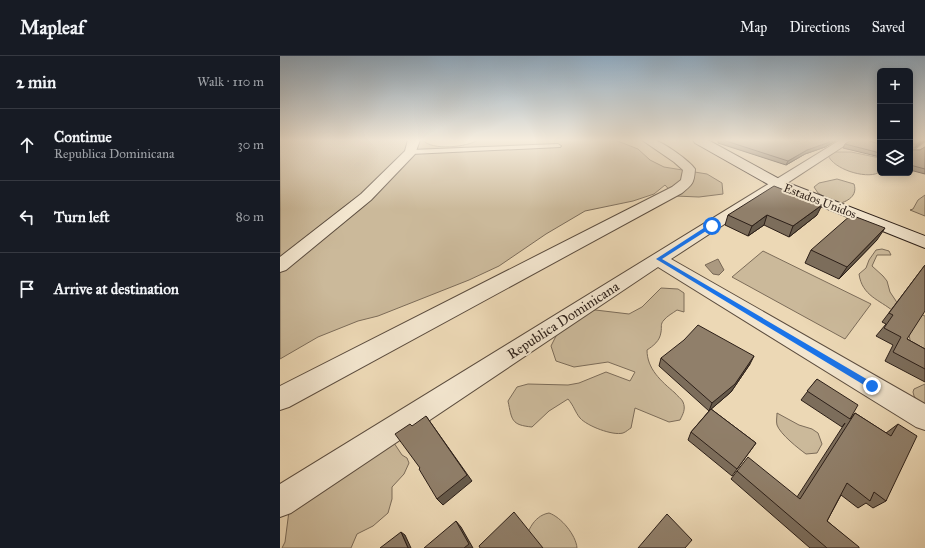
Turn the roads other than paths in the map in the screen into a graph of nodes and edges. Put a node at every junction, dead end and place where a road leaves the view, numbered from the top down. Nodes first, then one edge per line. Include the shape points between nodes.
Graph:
1 (397, 163) edge
2 (682, 163) edge
3 (740, 163) edge
4 (811, 163) edge
5 (778, 184) junction
6 (925, 242) edge
7 (658, 259) junction
8 (280, 266) edge
9 (280, 400) edge
10 (925, 418) edge
11 (280, 502) edge

1 - 8 street via 366,197
2 - 9 street via 689,169 688,182 677,190
3 - 5 street, Estados Unidos
4 - 5 street, Republica Dominicana
5 - 6 street, Estados Unidos
5 - 7 street, Republica Dominicana
7 - 10 street
7 - 11 street, Republica Dominicana

